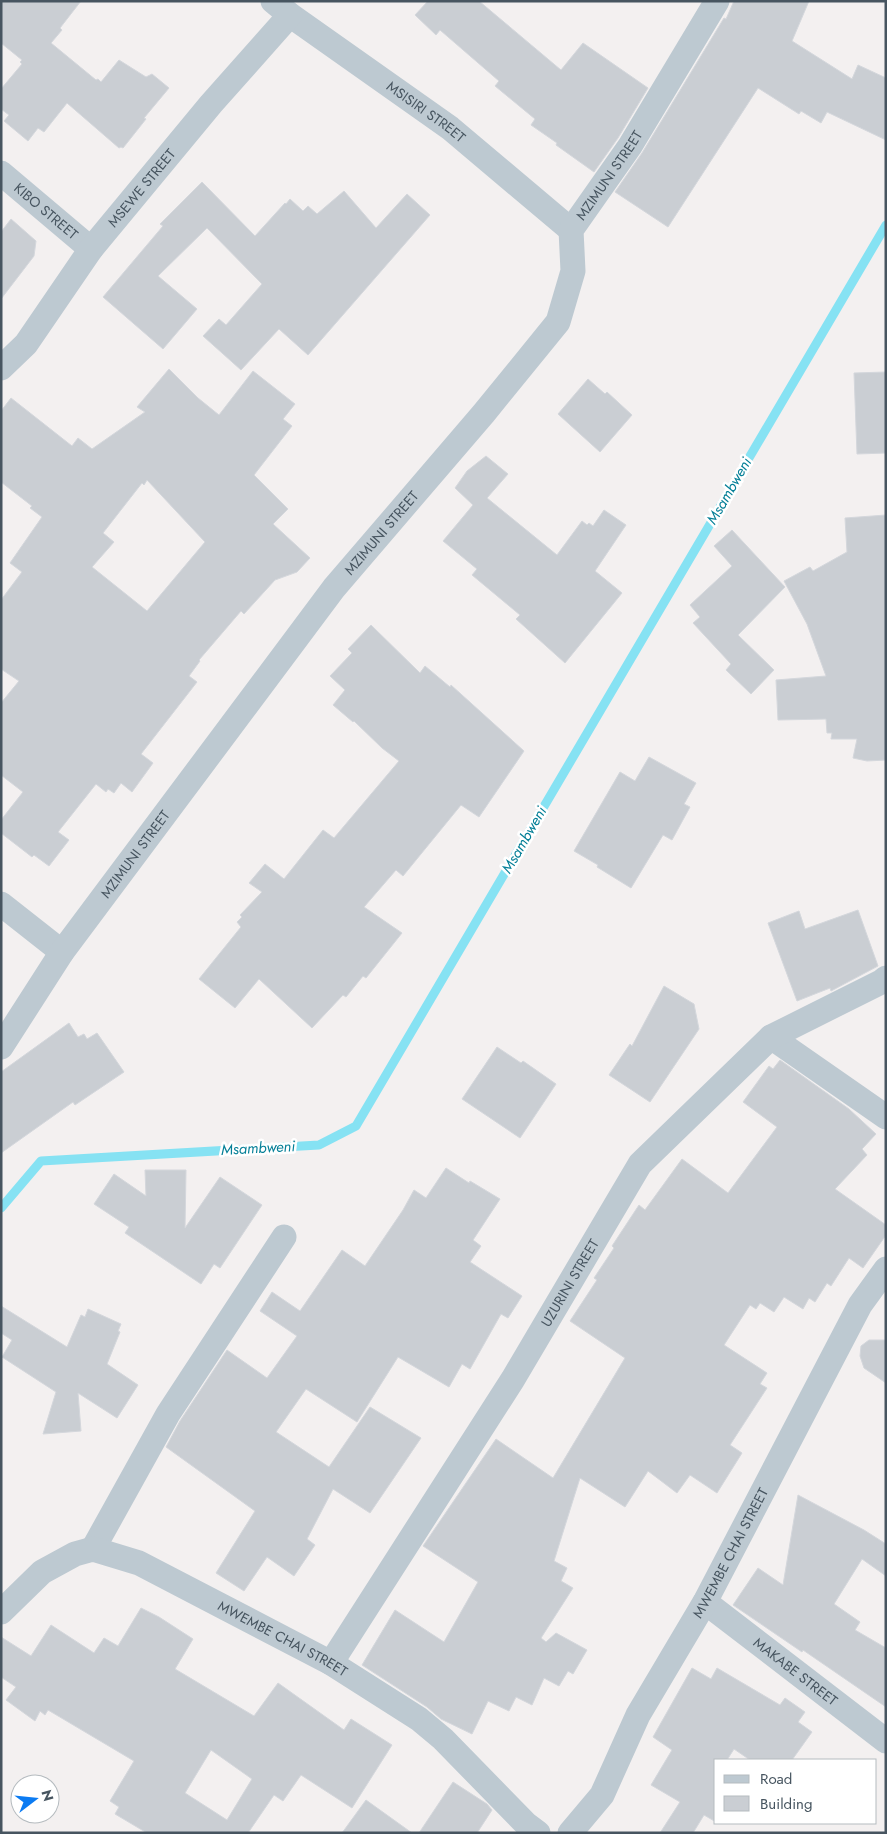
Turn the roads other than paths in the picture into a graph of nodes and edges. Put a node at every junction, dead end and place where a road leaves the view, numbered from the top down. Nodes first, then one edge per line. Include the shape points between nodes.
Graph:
1 (717, 1) edge
2 (282, 8) edge
3 (1, 173) edge
4 (571, 230) junction
5 (91, 249) junction
6 (1, 368) edge
7 (1, 904) edge
8 (62, 952) junction
9 (886, 978) edge
10 (771, 1038) junction
11 (1, 1046) edge
12 (886, 1117) edge
13 (284, 1237) dead end
14 (886, 1269) edge
15 (93, 1549) junction
16 (705, 1602) junction
17 (1, 1612) edge
18 (331, 1663) junction
19 (886, 1741) edge
20 (538, 1833) edge
21 (570, 1833) edge

1 - 4 street, MZIMUNI STREET via 630,146
2 - 4 street, MSISIRI STREET via 450,128
2 - 5 street, MSEWE STREET via 211,104
3 - 5 street, KIBO STREET
4 - 8 street, MZIMUNI STREET via 573,270 558,322 334,588
5 - 6 street, MSEWE STREET via 26,344
7 - 8 street
8 - 11 street, MZIMUNI STREET
9 - 10 street, UZURINI STREET
10 - 12 street
10 - 18 street, UZURINI STREET via 640,1164 513,1379
13 - 15 street via 168,1414
14 - 16 street, MWEMBE CHAI STREET via 860,1305
15 - 17 street via 42,1572
15 - 18 street, MWEMBE CHAI STREET via 139,1562
16 - 19 street, MAKABE STREET
16 - 21 street, MWEMBE CHAI STREET via 638,1715 602,1795
18 - 20 street, MWEMBE CHAI STREET via 419,1719

